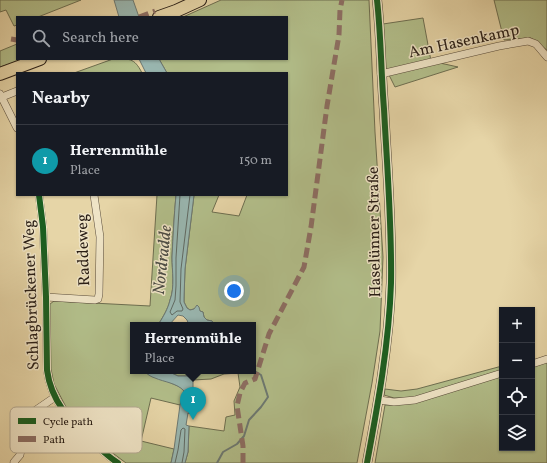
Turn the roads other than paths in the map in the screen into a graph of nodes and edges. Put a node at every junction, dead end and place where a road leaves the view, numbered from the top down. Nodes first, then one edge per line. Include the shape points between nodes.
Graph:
1 (200, 0) edge
2 (377, 0) edge
3 (162, 16) edge
4 (547, 57) edge
5 (37, 60) edge
6 (4, 73) edge
7 (381, 74) junction
8 (16, 91) edge
9 (1, 95) edge
10 (16, 126) edge
11 (39, 196) edge
12 (94, 196) edge
13 (46, 297) junction
14 (547, 359) edge
15 (535, 363) edge
16 (499, 374) edge
17 (55, 397) junction
18 (379, 400) junction
19 (40, 407) edge
20 (62, 407) edge
21 (20, 453) edge
22 (105, 453) edge
23 (14, 462) edge
24 (118, 463) edge
25 (367, 463) edge

1 - 3 main road
2 - 7 street, Haselünner Straße
4 - 7 street, Am Hasenkamp via 536,44 528,41
5 - 6 main road
7 - 18 street, Haselünner Straße via 391,285
8 - 9 street
9 - 10 street
11 - 13 street, Schlagbrückener Weg
12 - 13 street, Raddeweg via 100,237 98,299
13 - 17 street, Schlagbrückener Weg via 47,370
14 - 15 street
16 - 18 street via 415,400
17 - 19 street
17 - 20 street, Schlagbrückener Weg
18 - 25 street, Haselünner Straße
21 - 23 street
22 - 24 street, Schlagbrückener Weg

